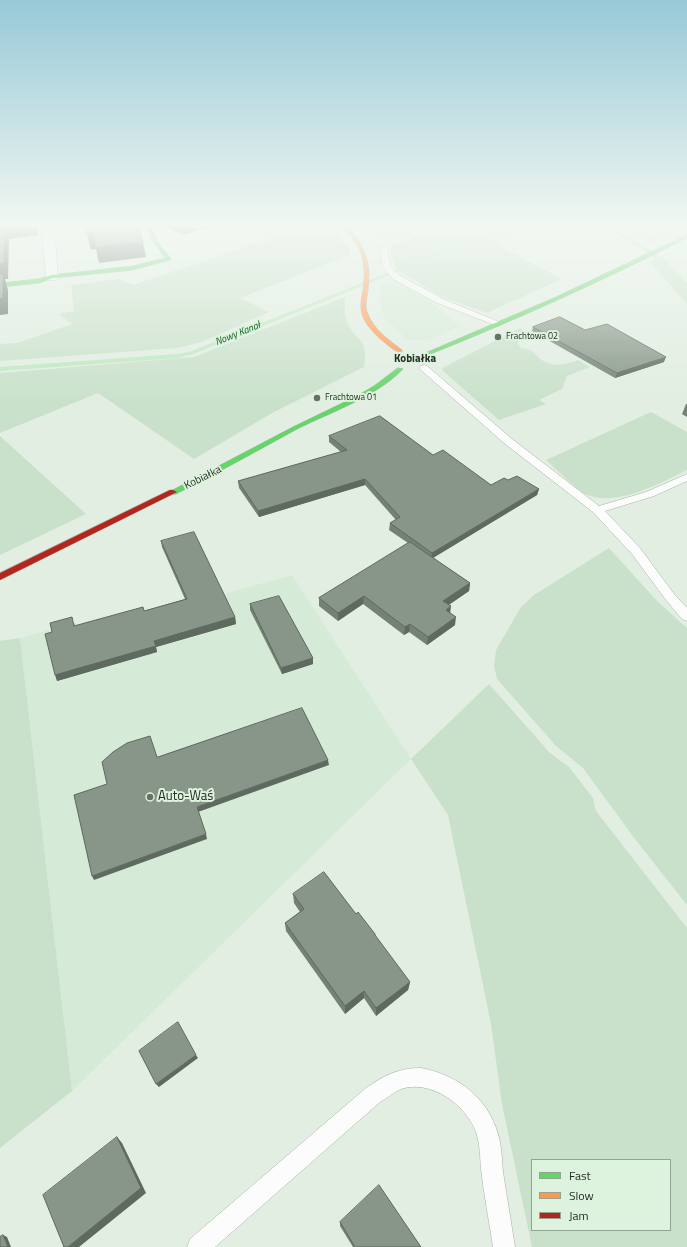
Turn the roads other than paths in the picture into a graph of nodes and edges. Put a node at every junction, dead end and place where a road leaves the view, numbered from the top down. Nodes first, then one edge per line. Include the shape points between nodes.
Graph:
1 (366, 285) edge
2 (412, 285) edge
3 (582, 285) edge
4 (498, 323) junction
5 (412, 369) junction
6 (687, 477) edge
7 (597, 510) junction
8 (0, 577) edge
9 (687, 616) edge
10 (198, 1247) edge
11 (504, 1247) edge

1 - 5 street via 363,305 367,318
2 - 4 lane via 440,301
3 - 4 street
4 - 5 street via 470,337 423,352 432,361
5 - 7 lane
5 - 8 street, Kobiałka via 295,428 236,462
6 - 7 lane via 650,494
7 - 9 lane via 636,551 673,602
10 - 11 lane via 373,1095 389,1084 408,1078 427,1078 446,1084 463,1097 477,1113 487,1133

